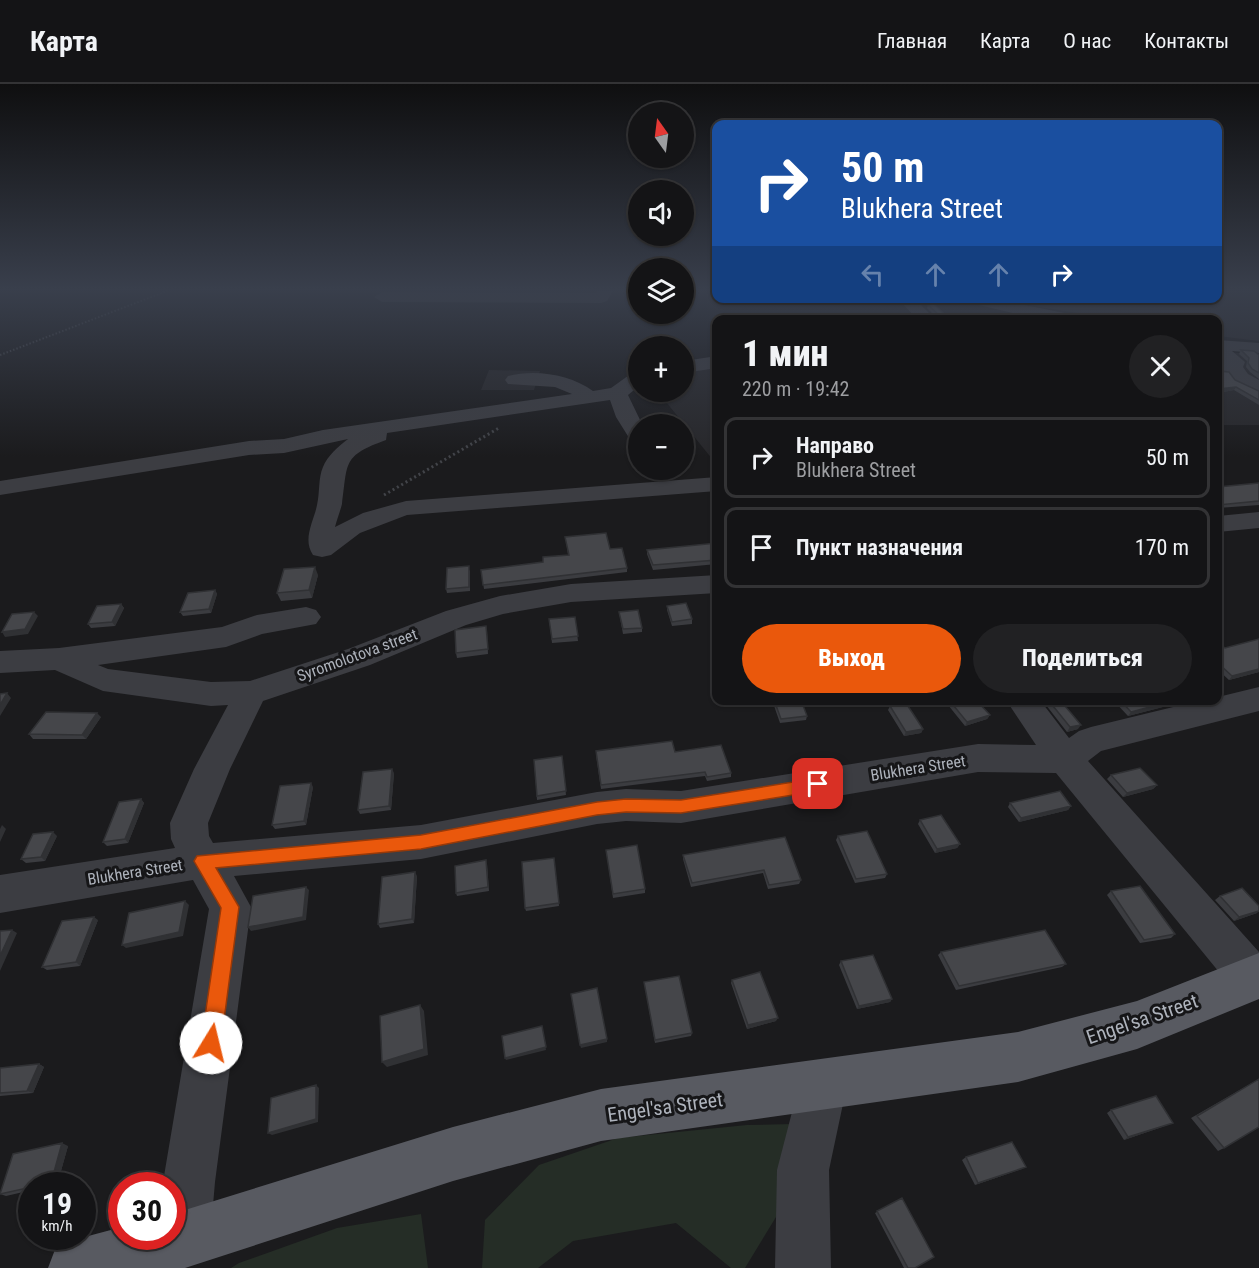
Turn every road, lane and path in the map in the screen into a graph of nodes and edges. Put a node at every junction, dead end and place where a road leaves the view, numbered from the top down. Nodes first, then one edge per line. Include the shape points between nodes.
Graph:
1 (23, 346) edge
2 (1222, 347) edge
3 (1259, 348) edge
4 (1222, 350) edge
5 (0, 355) edge
6 (712, 363) edge
7 (694, 365) edge
8 (1226, 367) edge
9 (516, 380) dead end
10 (628, 385) edge
11 (1259, 388) edge
12 (617, 393) junction
13 (589, 399) junction
14 (527, 408) junction
15 (628, 420) edge
16 (405, 425) junction
17 (284, 446) junction
18 (665, 480) edge
19 (687, 480) edge
20 (694, 480) edge
21 (712, 483) edge
22 (0, 488) edge
23 (712, 493) edge
24 (381, 497) dead end
25 (0, 505) edge
26 (1259, 520) edge
27 (1222, 524) edge
28 (704, 585) edge
29 (306, 617) dead end
30 (59, 659) junction
31 (0, 662) edge
32 (251, 693) junction
33 (1259, 699) edge
34 (1026, 705) edge
35 (1065, 759) junction
36 (203, 861) junction
37 (0, 894) edge
38 (1256, 977) edge
39 (823, 1085) junction
40 (186, 1211) edge
41 (186, 1239) edge
42 (150, 1250) edge
43 (103, 1264) edge
44 (803, 1268) edge

1 - 5 path
2 - 3 street
4 - 8 street via 1236,362
6 - 7 street
8 - 11 street
9 - 13 street via 558,381 577,388
10 - 12 street
12 - 13 street
12 - 15 street
13 - 14 street
14 - 16 street
14 - 24 path via 507,424
16 - 17 street via 322,436
16 - 18 street via 356,443 334,467 329,507 322,526 322,549 341,532 406,508
17 - 22 street via 249,448
17 - 25 street via 204,473 149,486
19 - 23 street
20 - 21 street
26 - 27 street
28 - 32 street, Syromolotova street via 571,593 500,605
29 - 30 street via 257,625 226,637
30 - 31 street, Syromolotova street
30 - 32 street, Syromolotova street via 103,680 211,694
32 - 36 street via 189,823 190,839
33 - 35 street via 1091,740
34 - 35 street
35 - 36 street, Blukhera Street via 978,758 681,807 597,808 421,842
35 - 38 street
36 - 37 street, Blukhera Street
36 - 40 street via 230,907
38 - 39 main road, Engel'sa Street via 1137,1025 1018,1057
39 - 41 main road, Engel'sa Street via 601,1115 453,1154
39 - 44 street via 803,1170
42 - 43 main road, Engel'sa Street

